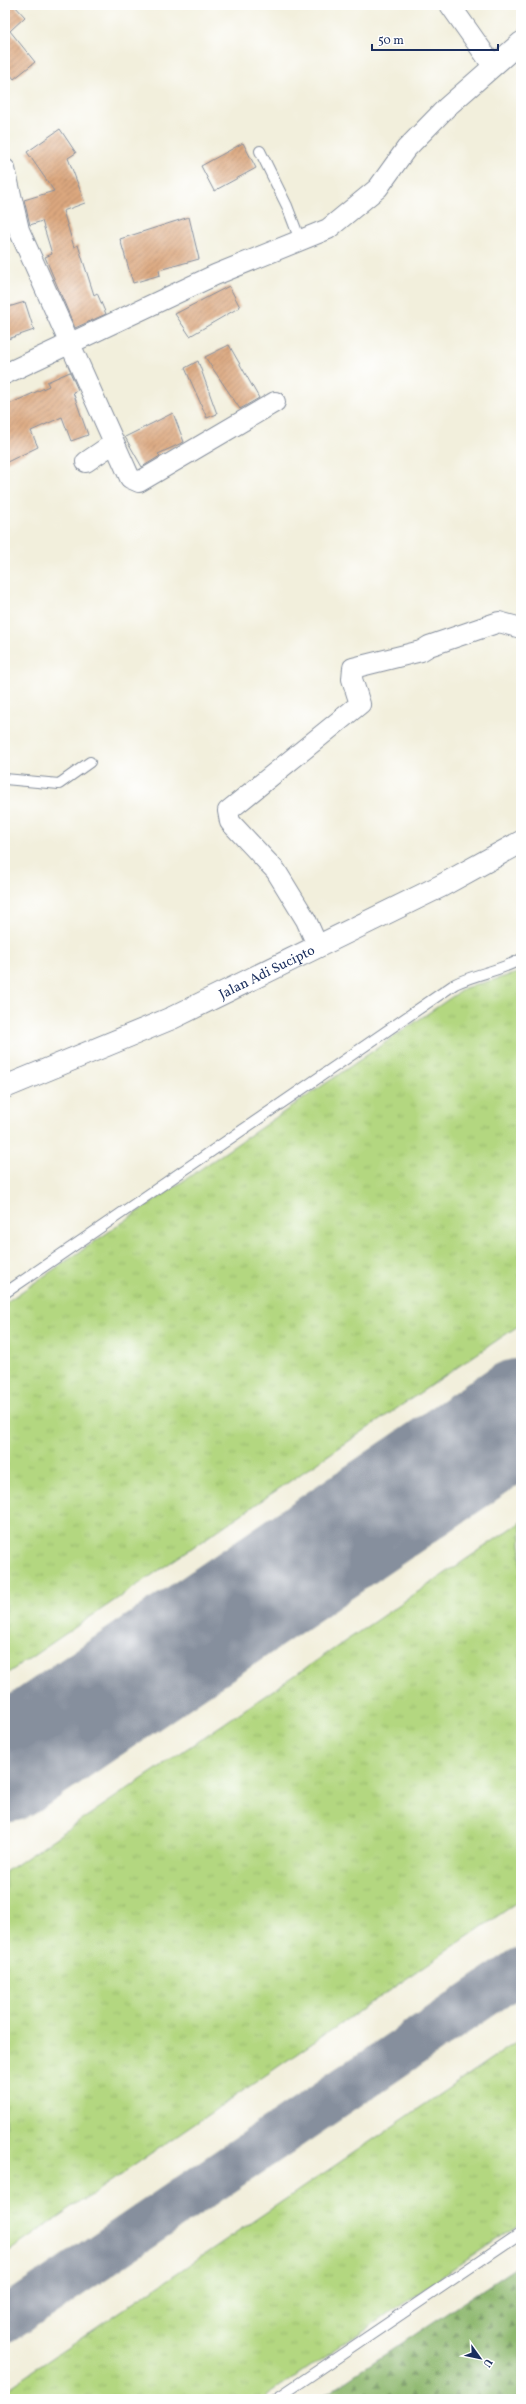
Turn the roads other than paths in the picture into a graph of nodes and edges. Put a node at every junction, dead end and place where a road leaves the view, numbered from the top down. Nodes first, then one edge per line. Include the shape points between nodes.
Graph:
1 (450, 5) edge
2 (521, 42) edge
3 (493, 66) junction
4 (260, 151) dead end
5 (5, 169) edge
6 (8, 195) edge
7 (300, 240) junction
8 (70, 345) junction
9 (5, 374) edge
10 (274, 402) dead end
11 (114, 443) junction
12 (86, 462) dead end
13 (521, 628) edge
14 (90, 762) dead end
15 (5, 779) edge
16 (521, 842) edge
17 (318, 947) junction
18 (521, 959) edge
19 (5, 1087) edge
20 (5, 1293) edge
21 (521, 2233) edge
22 (276, 2399) edge

1 - 3 street
2 - 3 street
3 - 7 street via 447,107 406,149 378,188 328,229
4 - 7 lane via 287,206
5 - 6 street
6 - 8 street via 19,230
7 - 8 street via 215,275
8 - 9 street
8 - 11 street
10 - 11 street via 139,482 130,478
11 - 12 street
13 - 17 street via 499,622 429,646 421,652 353,668 352,679 360,704 228,811 230,822 276,871 306,920
14 - 15 lane via 59,784
16 - 17 street, Jalan Adi Sucipto via 441,886
17 - 19 street, Jalan Adi Sucipto via 172,1018
18 - 20 lane via 505,968 471,976 456,984
21 - 22 lane

